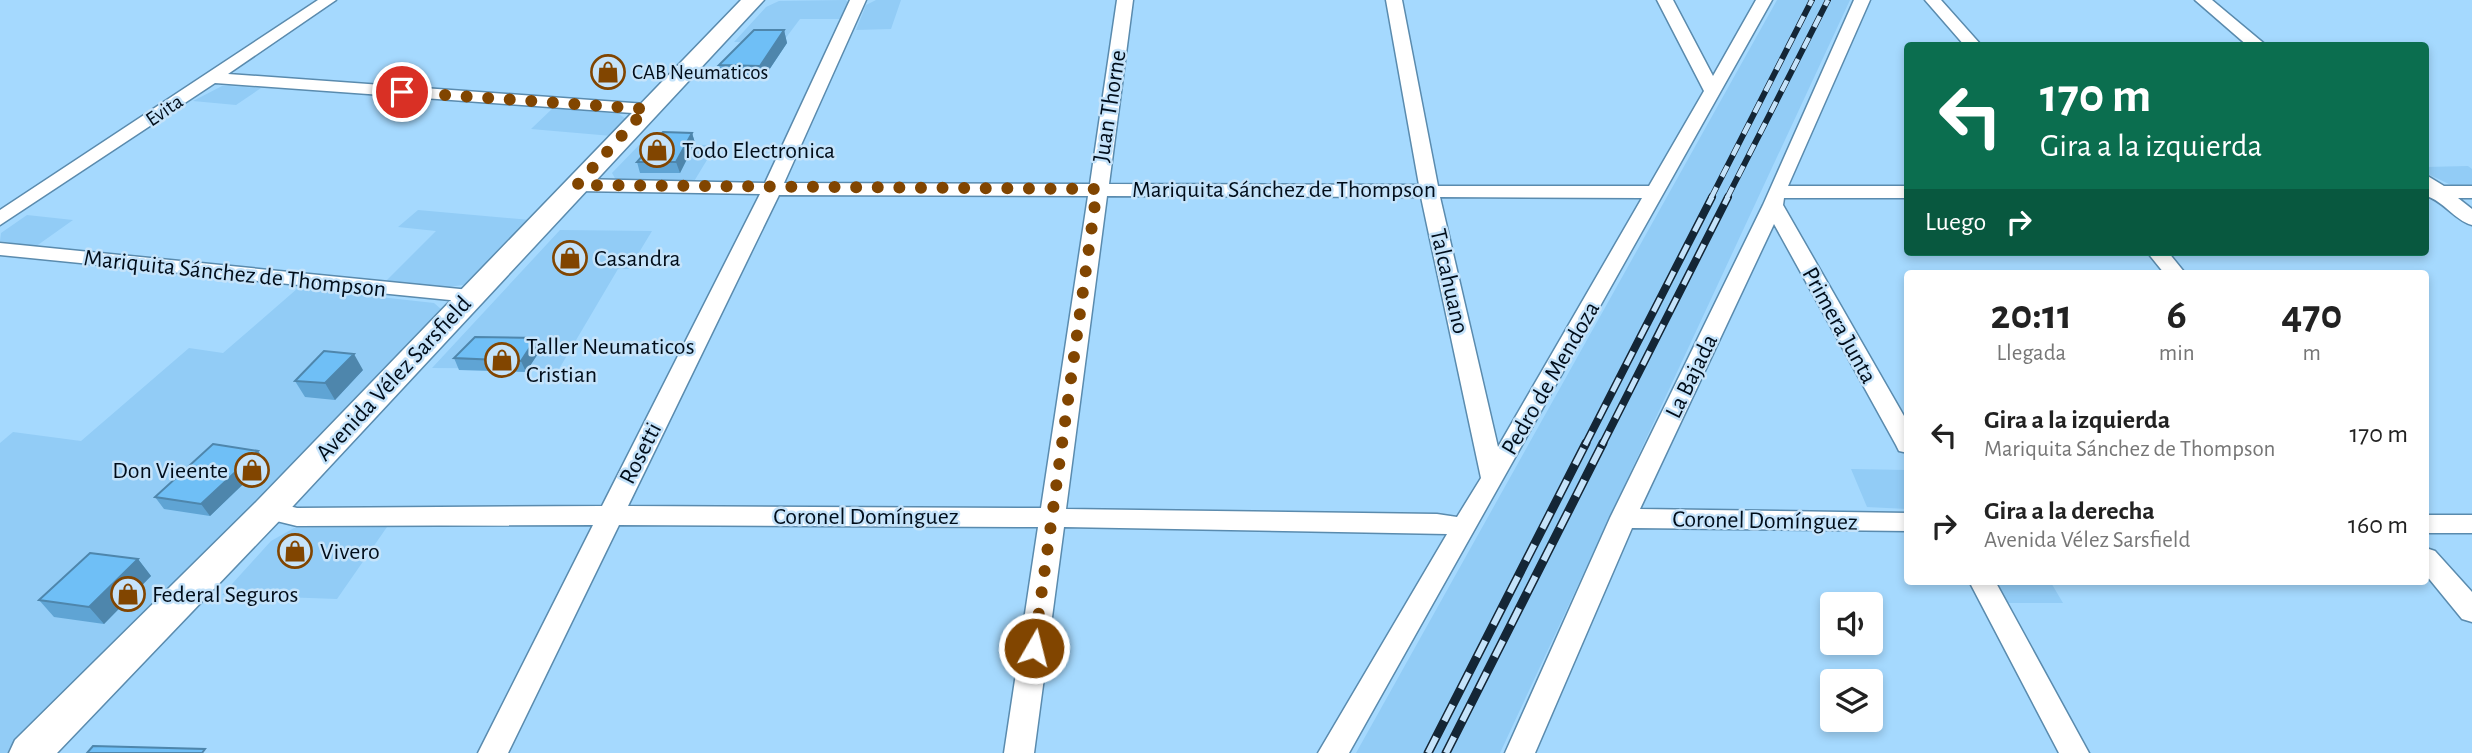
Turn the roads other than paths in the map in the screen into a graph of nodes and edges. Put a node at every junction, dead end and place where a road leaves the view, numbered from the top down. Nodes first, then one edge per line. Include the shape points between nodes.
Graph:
1 (327, 0) edge
2 (753, 0) edge
3 (858, 0) edge
4 (1125, 0) edge
5 (1394, 0) edge
6 (1665, 0) edge
7 (1764, 0) edge
8 (1862, 0) edge
9 (1933, 0) edge
10 (2203, 0) edge
11 (1970, 42) edge
12 (2254, 42) edge
13 (212, 78) junction
14 (1712, 91) junction
15 (646, 109) junction
16 (577, 185) junction
17 (2430, 188) edge
18 (772, 189) junction
19 (1097, 189) junction
20 (1429, 189) junction
21 (1656, 191) junction
22 (1904, 192) edge
23 (2472, 192) edge
24 (1774, 198) junction
25 (0, 219) edge
26 (2472, 219) edge
27 (0, 249) edge
28 (2160, 256) edge
29 (2172, 270) edge
30 (470, 296) junction
31 (1904, 438) edge
32 (1493, 478) junction
33 (269, 510) junction
34 (610, 514) junction
35 (1051, 517) junction
36 (1623, 518) junction
37 (1904, 522) edge
38 (2429, 524) edge
39 (2472, 524) edge
40 (1464, 528) junction
41 (2429, 561) edge
42 (1984, 585) edge
43 (2472, 611) edge
44 (1529, 745) edge
45 (30, 753) edge
46 (492, 753) edge
47 (1019, 753) edge
48 (1333, 753) edge
49 (2074, 753) edge

1 - 13 street, Evita
2 - 15 main road, Avenida Vélez Sarsfield
3 - 18 street, Rosetti
4 - 19 street, Juan Thorne
5 - 20 street, Talcahuano
6 - 14 street
7 - 14 street, Pedro de Mendoza
8 - 24 street, La Bajada
9 - 11 street
10 - 12 street
13 - 15 street
13 - 25 street, Evita
14 - 21 street, Pedro de Mendoza
15 - 16 main road, Avenida Vélez Sarsfield
16 - 18 street, Mariquita Sánchez de Thompson
16 - 30 main road, Avenida Vélez Sarsfield
17 - 23 street
17 - 26 street
18 - 19 street, Mariquita Sánchez de Thompson
18 - 34 street, Rosetti
19 - 20 street, Mariquita Sánchez de Thompson
19 - 35 street, Juan Thorne
20 - 21 street, Mariquita Sánchez de Thompson
20 - 32 street, Talcahuano
21 - 32 street, Pedro de Mendoza
22 - 24 street
24 - 31 street, Primera Junta
24 - 36 street, La Bajada
27 - 30 street, Mariquita Sánchez de Thompson
28 - 29 street
30 - 33 main road, Avenida Vélez Sarsfield
32 - 40 street, Pedro de Mendoza
33 - 34 street, Coronel Domínguez via 296,517
33 - 45 main road, Avenida Vélez Sarsfield
34 - 35 street, Coronel Domínguez
34 - 46 street, Rosetti
35 - 40 street, Coronel Domínguez via 1437,523
35 - 47 street, Juan Thorne
36 - 37 street, Coronel Domínguez
36 - 44 street, La Bajada
38 - 39 street
40 - 48 street, Pedro de Mendoza
41 - 43 street
42 - 49 street

